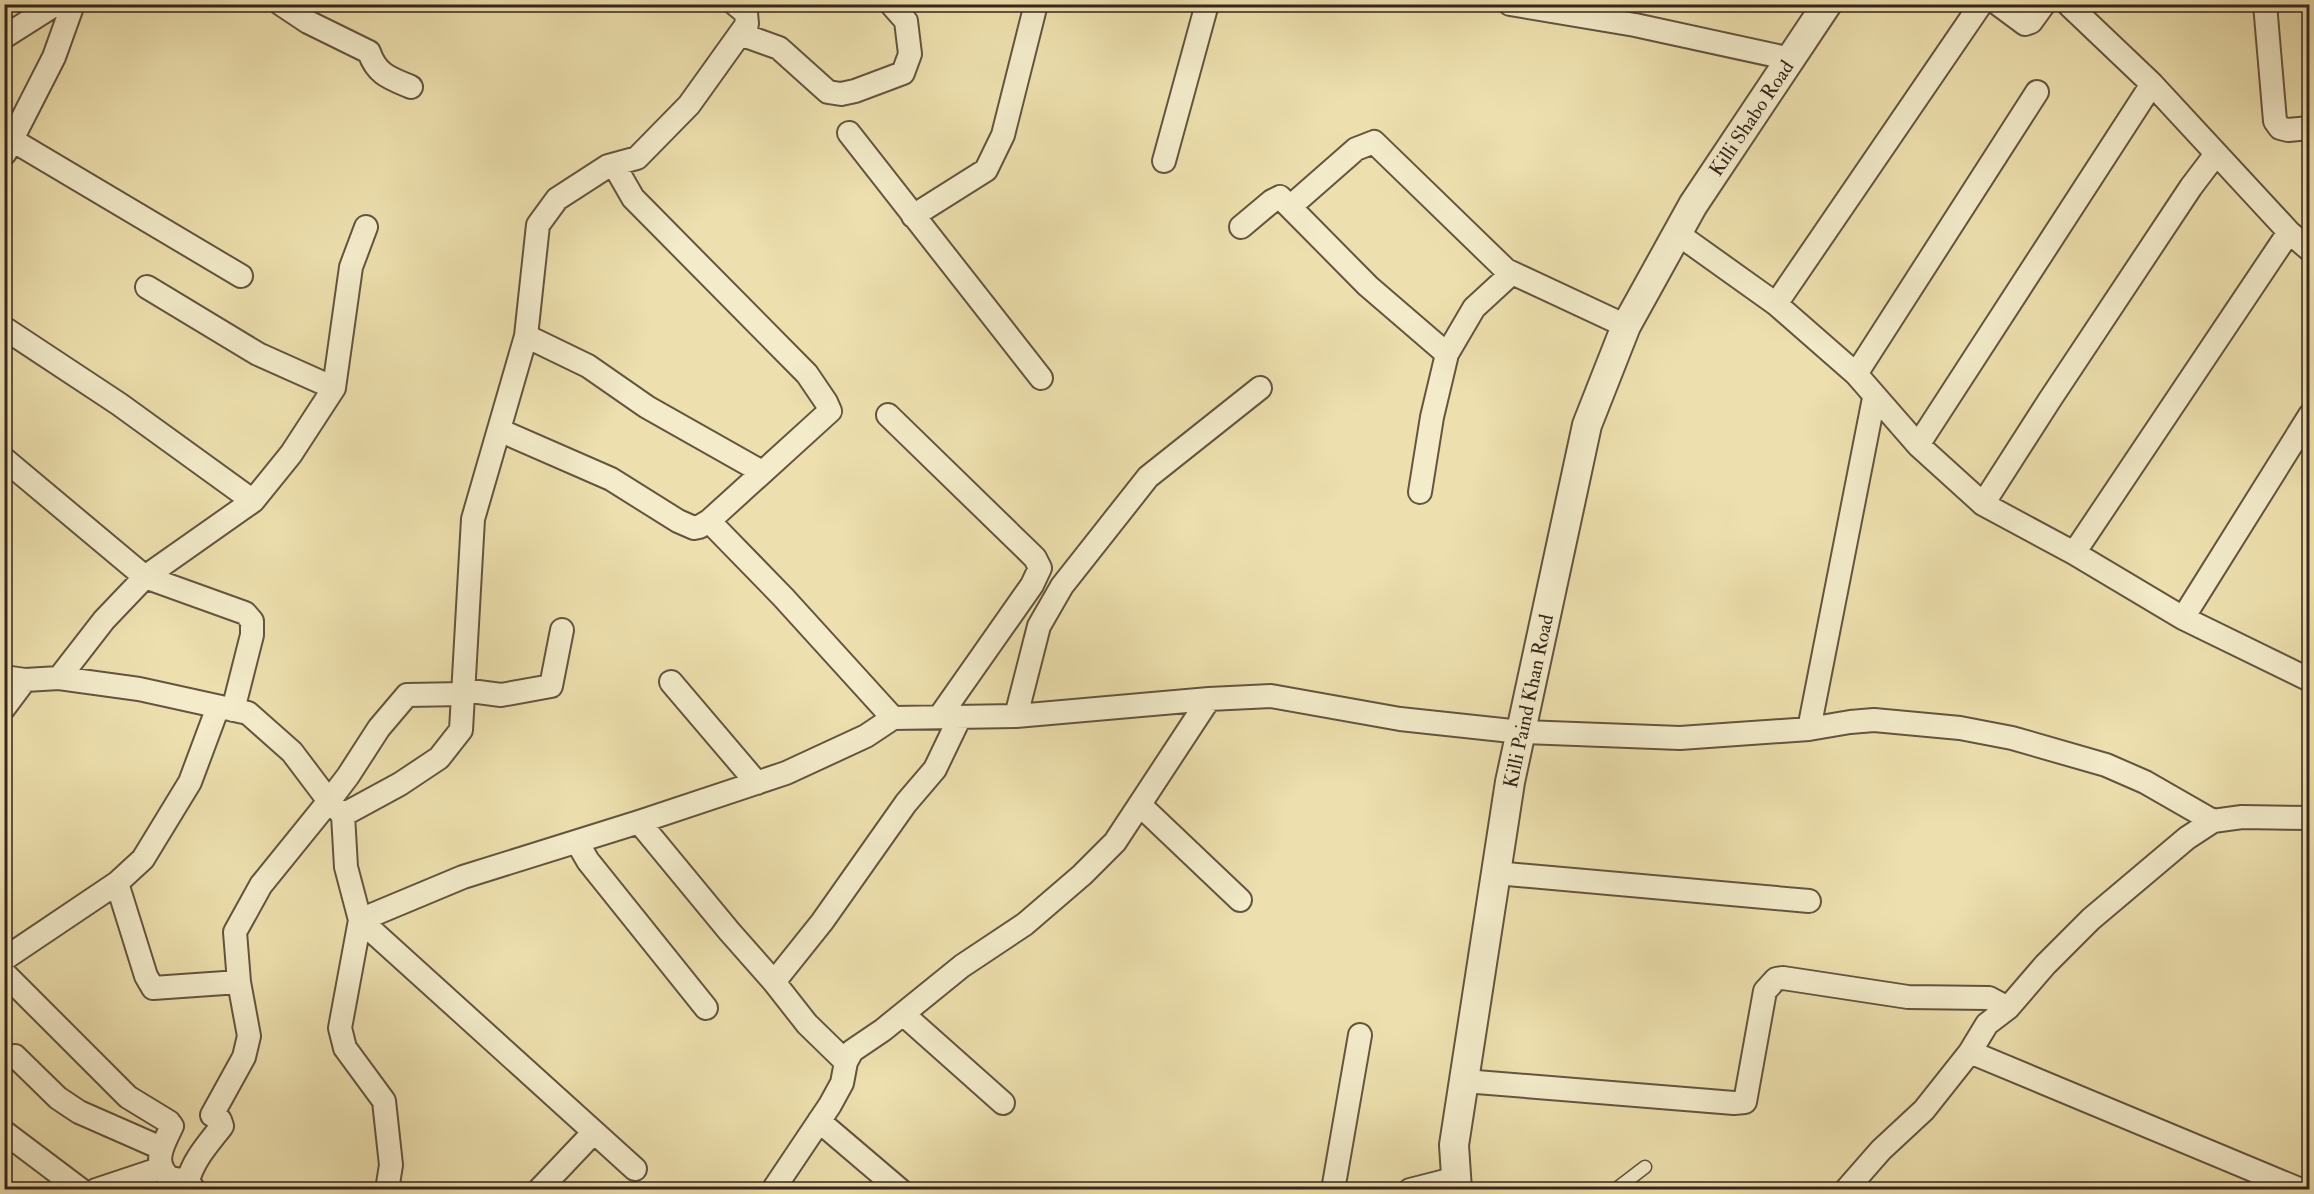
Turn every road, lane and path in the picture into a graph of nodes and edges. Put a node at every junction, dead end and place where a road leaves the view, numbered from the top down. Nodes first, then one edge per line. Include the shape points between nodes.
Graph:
1 (56, 4) edge
2 (73, 4) edge
3 (281, 4) edge
4 (735, 4) edge
5 (891, 4) edge
6 (1036, 4) edge
7 (1207, 4) edge
8 (1510, 4) edge
9 (1827, 4) edge
10 (1981, 4) edge
11 (1998, 4) edge
12 (2044, 4) edge
13 (2068, 4) edge
14 (2265, 4) edge
15 (740, 34) junction
16 (4, 37) edge
17 (1791, 59) junction
18 (2152, 84) junction
19 (411, 87) dead end
20 (2037, 92) dead end
21 (2310, 128) edge
22 (849, 133) dead end
23 (8, 147) edge
24 (2216, 154) junction
25 (1164, 161) dead end
26 (614, 165) junction
27 (1291, 206) junction
28 (912, 216) junction
29 (1240, 227) dead end
30 (366, 228) dead end
31 (2289, 232) junction
32 (1678, 234) junction
33 (2310, 250) edge
34 (1512, 273) junction
35 (242, 276) dead end
36 (147, 287) dead end
37 (1776, 304) junction
38 (1626, 326) junction
39 (4, 328) edge
40 (526, 336) junction
41 (1447, 354) junction
42 (1856, 374) junction
43 (1041, 378) dead end
44 (334, 388) junction
45 (1260, 388) dead end
46 (1874, 398) junction
47 (888, 415) dead end
48 (2310, 416) edge
49 (499, 430) junction
50 (1918, 445) junction
51 (4, 459) edge
52 (762, 471) junction
53 (1420, 492) dead end
54 (253, 501) junction
55 (1983, 504) junction
56 (709, 521) junction
57 (2074, 553) junction
58 (145, 578) junction
59 (2183, 618) junction
60 (562, 630) dead end
61 (58, 678) junction
62 (15, 679) edge
63 (2310, 680) edge
64 (671, 682) dead end
65 (463, 692) junction
66 (1209, 699) junction
67 (4, 708) edge
68 (226, 709) junction
69 (950, 716) junction
70 (1016, 716) junction
71 (893, 718) junction
72 (1809, 729) junction
73 (1521, 732) junction
74 (757, 783) junction
75 (1140, 805) junction
76 (336, 808) junction
77 (2310, 818) edge
78 (2213, 821) junction
79 (639, 822) junction
80 (577, 842) junction
81 (1497, 873) junction
82 (117, 883) junction
83 (1240, 900) dead end
84 (1809, 901) dead end
85 (360, 920) junction
86 (4, 959) edge
87 (4, 973) edge
88 (239, 982) junction
89 (774, 982) junction
90 (706, 1008) dead end
91 (2008, 1008) junction
92 (903, 1014) junction
93 (1360, 1035) dead end
94 (1970, 1052) junction
95 (15, 1056) dead end
96 (846, 1062) junction
97 (1464, 1082) junction
98 (1003, 1103) dead end
99 (819, 1121) junction
100 (4, 1132) edge
101 (594, 1132) junction
102 (161, 1158) junction
103 (1645, 1167) dead end
104 (635, 1169) dead end
105 (2271, 1184) edge
106 (191, 1185) edge
107 (1458, 1186) edge
108 (81, 1190) edge
109 (96, 1190) edge
110 (387, 1190) edge
111 (539, 1190) edge
112 (772, 1190) edge
113 (900, 1190) edge
114 (1333, 1190) edge
115 (1410, 1190) edge
116 (1615, 1190) edge
117 (1846, 1190) edge
118 (2301, 1190) edge

1 - 16 street
2 - 23 street via 54,57
3 - 19 street via 369,52 384,75
4 - 15 street via 746,13 747,24
5 - 15 street via 906,21 910,54 903,73 841,94 828,92 779,48
6 - 28 street via 1003,135 986,170
7 - 25 street
8 - 17 street via 1635,25
9 - 17 street, Killi Shabo Road
10 - 37 street
11 - 12 street via 2025,24
13 - 18 street
14 - 21 street via 2275,121 2288,130
15 - 26 street via 689,105 637,158
17 - 32 street, Killi Shabo Road via 1693,205
18 - 24 street
18 - 50 street
20 - 42 street
22 - 28 street
23 - 35 street
24 - 31 street
24 - 55 street
26 - 40 street via 557,199 538,225
26 - 52 street via 633,198 807,374 826,402 830,411
27 - 29 street via 1280,197
27 - 34 street via 1356,149 1374,142
27 - 41 street via 1368,286
28 - 43 street
30 - 44 street via 351,267
31 - 33 street
31 - 57 street
32 - 37 street
32 - 38 street, Killi Paind Khan Road
34 - 38 street
34 - 41 street via 1474,308
36 - 44 street via 258,354
37 - 42 street
38 - 73 street, Killi Paind Khan Road via 1587,425
39 - 54 street
40 - 49 street
40 - 52 street via 588,366 647,406
41 - 53 street
42 - 46 street
44 - 54 street via 291,454
45 - 70 street via 1148,477 1062,586 1039,626
46 - 50 street
46 - 72 street
47 - 69 street via 1035,558 1040,568
48 - 59 street
49 - 56 street via 610,479 694,528
49 - 65 street via 472,519
50 - 55 street
51 - 58 street
52 - 56 street
54 - 58 street
55 - 57 street
56 - 71 street
57 - 59 street
58 - 61 street via 104,620
58 - 68 street via 245,613 252,621 250,644
59 - 63 street
60 - 65 street via 551,686 501,695
61 - 62 street
61 - 68 street via 139,689
62 - 67 street
64 - 74 street
65 - 76 street via 461,730 439,758 400,784
65 - 76 street via 406,695 378,728 348,776
66 - 70 street
66 - 73 street via 1271,696 1400,719
66 - 75 street
68 - 76 street via 248,714 292,752
68 - 82 street via 183,794 142,859
69 - 70 street
69 - 71 street
69 - 89 street via 935,770
71 - 74 street via 866,736
72 - 73 street via 1680,738
72 - 78 street via 1874,720 1960,728 2012,738 2106,765 2145,782
73 - 81 street, Killi Paind Khan Road
74 - 79 street
75 - 83 street
75 - 92 street via 1115,842 1082,875 1025,924 962,966
76 - 85 street
76 - 88 street via 261,885 235,932
77 - 78 street via 2242,817
78 - 91 street via 2187,838 2091,919
79 - 80 street
79 - 89 street
80 - 85 street via 463,877
80 - 90 street
81 - 84 street
81 - 97 street, Killi Paind Khan Road
82 - 86 street
82 - 88 street via 153,988
85 - 101 street
85 - 110 street via 340,1028 345,1048 384,1101 391,1165
87 - 102 street via 128,1097 169,1122 172,1126
88 - 106 street via 249,1036 244,1057 212,1115 222,1126 201,1153
89 - 96 street via 807,1024
91 - 94 street via 1987,1024
91 - 97 street via 1989,998 1908,997 1783,978 1776,979 1765,991 1745,1102
92 - 96 street via 852,1051
92 - 98 street
93 - 114 street
94 - 105 street
94 - 117 street via 1924,1110
95 - 102 street via 58,1098
96 - 99 street via 842,1083
97 - 107 street, Killi Paind Khan Road via 1454,1145
99 - 112 street
99 - 113 street
100 - 108 street
101 - 104 street
101 - 111 street
102 - 106 street via 170,1178
102 - 109 street
103 - 116 lane
105 - 118 street
107 - 115 street

